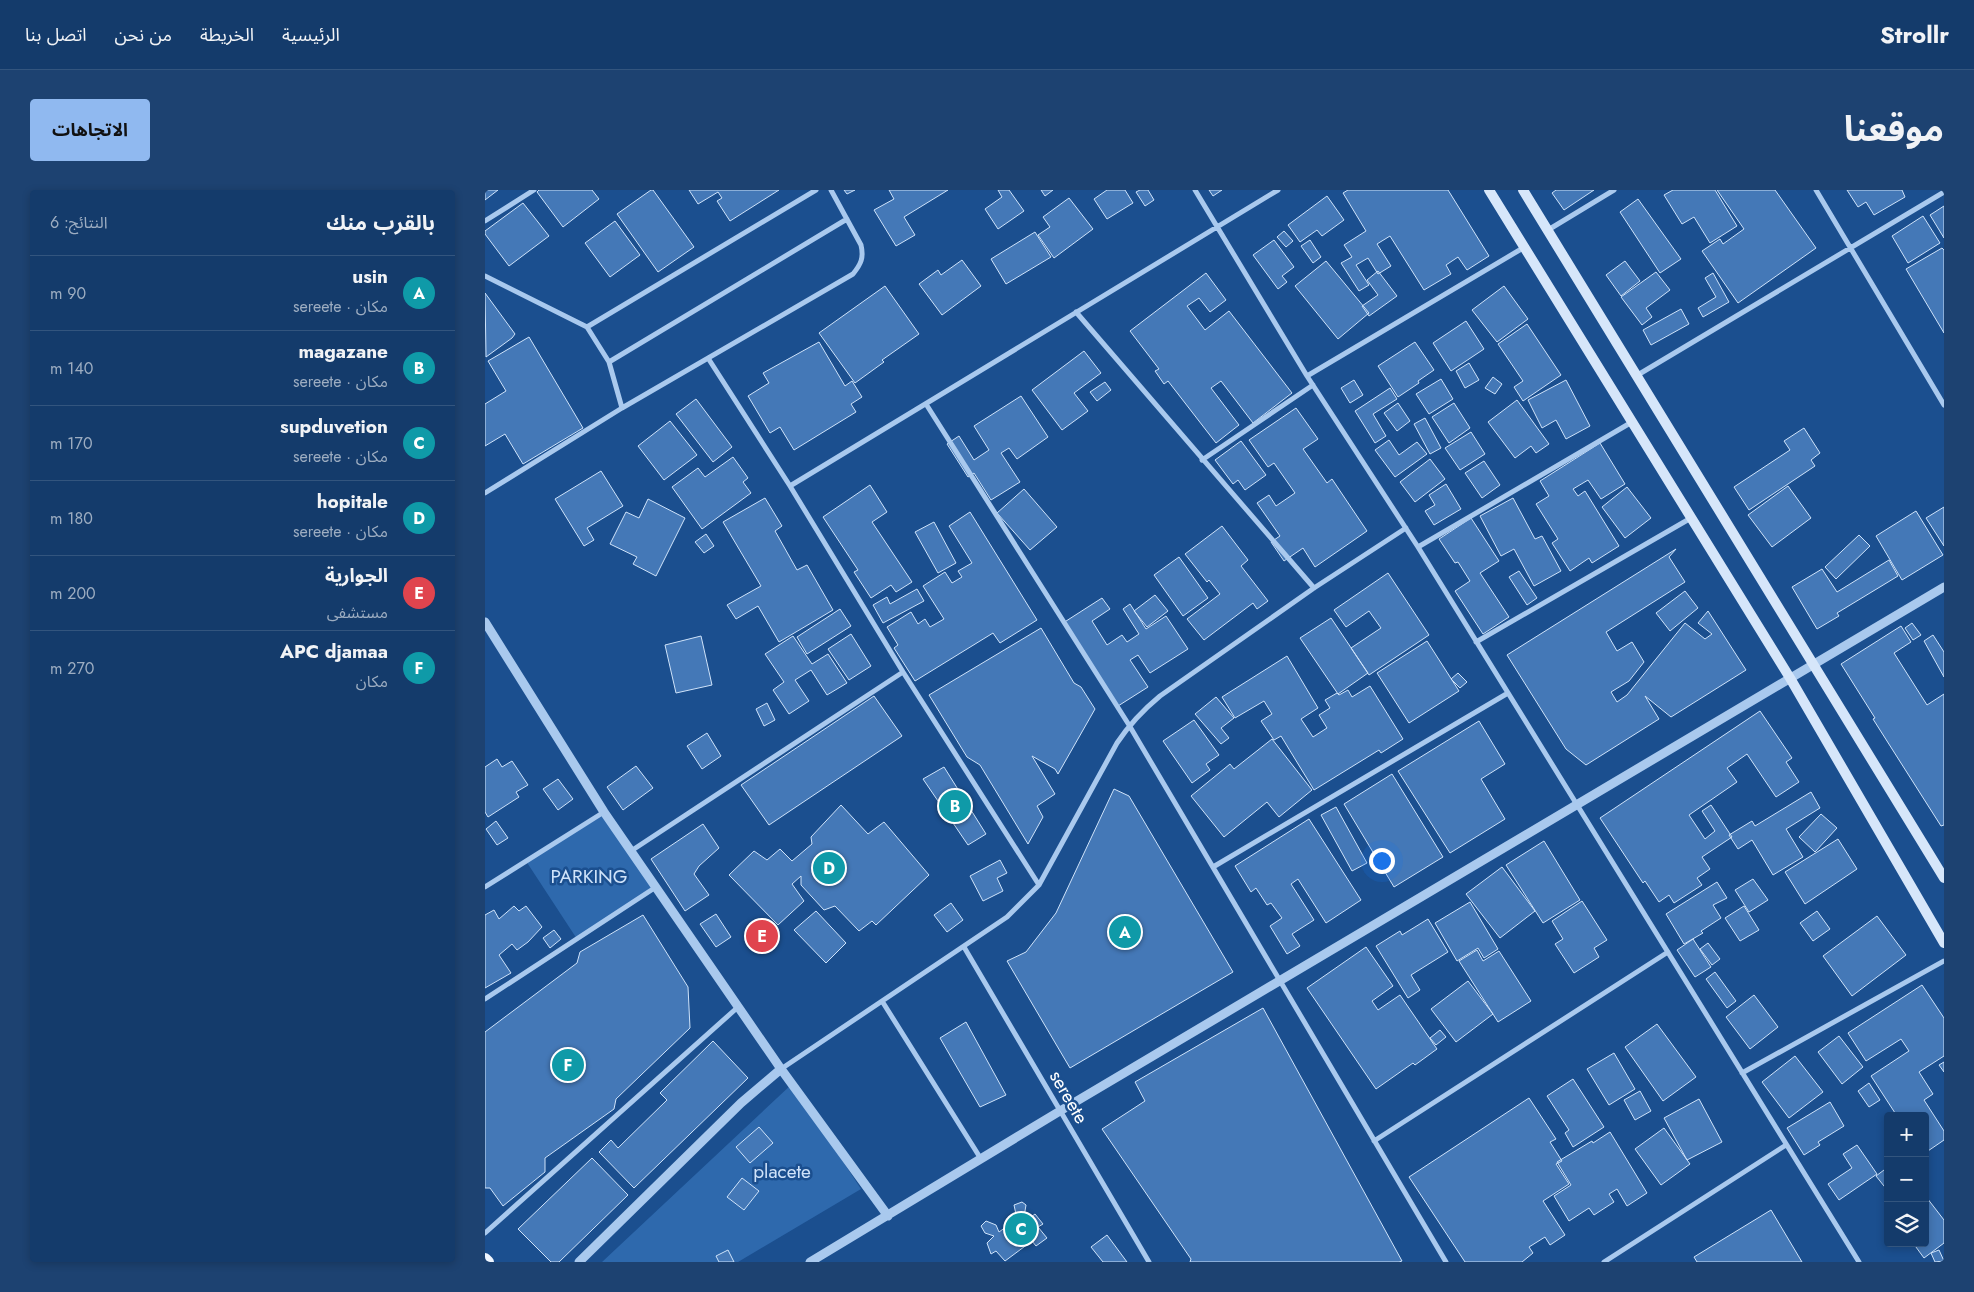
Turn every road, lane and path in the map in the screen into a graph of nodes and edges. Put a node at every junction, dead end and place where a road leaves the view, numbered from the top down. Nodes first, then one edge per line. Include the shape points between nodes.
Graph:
1 (534, 190) edge
2 (816, 190) edge
3 (831, 190) edge
4 (1195, 190) edge
5 (1279, 190) edge
6 (1489, 190) edge
7 (1523, 190) edge
8 (1614, 190) edge
9 (1816, 190) edge
10 (1944, 192) edge
11 (847, 219) junction
12 (485, 221) edge
13 (1218, 226) junction
14 (1547, 230) junction
15 (1523, 248) junction
16 (1851, 248) junction
17 (485, 276) edge
18 (1076, 312) junction
19 (587, 327) junction
20 (708, 358) junction
21 (609, 362) junction
22 (1307, 376) junction
23 (1636, 376) junction
24 (1313, 384) junction
25 (1943, 401) edge
26 (926, 404) junction
27 (622, 408) junction
28 (1633, 422) junction
29 (1202, 460) junction
30 (790, 486) junction
31 (485, 493) edge
32 (1691, 518) junction
33 (1406, 528) junction
34 (1418, 547) junction
35 (1944, 587) edge
36 (1314, 588) junction
37 (485, 622) edge
38 (1476, 642) junction
39 (1813, 665) junction
40 (903, 672) junction
41 (1790, 678) junction
42 (1508, 693) junction
43 (1129, 725) junction
44 (1577, 805) junction
45 (604, 812) junction
46 (631, 851) junction
47 (1213, 867) junction
48 (1944, 878) edge
49 (1039, 885) junction
50 (485, 887) edge
51 (656, 887) junction
52 (1944, 943) edge
53 (964, 947) junction
54 (1668, 952) junction
55 (1944, 962) edge
56 (1280, 982) junction
57 (485, 999) edge
58 (882, 1001) junction
59 (738, 1006) junction
60 (781, 1070) junction
61 (1742, 1073) junction
62 (1060, 1111) junction
63 (1374, 1141) junction
64 (1786, 1145) junction
65 (982, 1160) junction
66 (888, 1216) junction
67 (485, 1233) edge
68 (485, 1259) edge
69 (488, 1262) edge
70 (579, 1262) edge
71 (809, 1262) edge
72 (1149, 1262) edge
73 (1445, 1262) edge
74 (1604, 1262) edge
75 (1859, 1262) edge

1 - 12 street
2 - 19 street
3 - 11 street
4 - 13 street
5 - 13 street
6 - 15 main road
7 - 14 main road
8 - 14 street
9 - 16 street
10 - 16 street
11 - 20 street via 863,255 853,274
11 - 21 street
13 - 18 street
13 - 22 street
14 - 23 main road
15 - 22 street
15 - 28 main road
16 - 23 street
16 - 25 street
17 - 19 street
18 - 26 street
18 - 29 street
19 - 21 street
20 - 27 street
20 - 30 street
21 - 27 street
22 - 24 street
23 - 39 main road
24 - 29 street
24 - 33 street
26 - 30 street
26 - 43 street
27 - 31 street
28 - 32 main road
28 - 34 street
29 - 36 street
30 - 40 street
32 - 38 street
32 - 41 main road
33 - 34 street
33 - 36 street
34 - 38 street
35 - 39 street
36 - 43 street via 1159,696
37 - 45 street
38 - 42 street
39 - 41 street
39 - 48 main road
40 - 46 street
40 - 49 street
41 - 44 street
41 - 52 main road
42 - 44 street
42 - 47 street
43 - 47 street
43 - 49 street
44 - 54 street
44 - 56 street
45 - 46 street
45 - 50 street
46 - 51 street
47 - 56 street
49 - 53 street via 1007,917
51 - 57 street
51 - 59 street
53 - 58 street
53 - 62 street, sereete
54 - 61 street
54 - 63 street
55 - 61 street
56 - 62 street
56 - 63 street
58 - 60 street
58 - 65 street
59 - 60 street
59 - 67 street
60 - 66 street
60 - 70 street via 741,1103
61 - 64 street
62 - 65 street
62 - 72 street, sereete
63 - 73 street
64 - 74 street
64 - 75 street
65 - 66 street
66 - 71 street
68 - 69 main road

